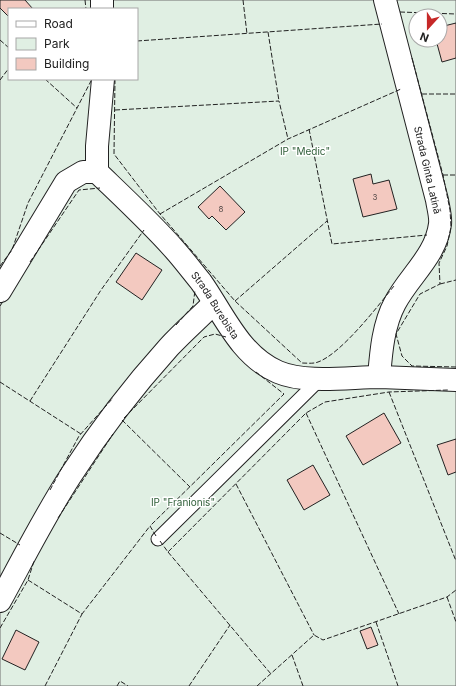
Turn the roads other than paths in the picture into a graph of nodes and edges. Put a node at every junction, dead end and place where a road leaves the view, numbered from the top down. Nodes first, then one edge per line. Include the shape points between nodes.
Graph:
1 (385, 0) edge
2 (103, 80) edge
3 (97, 172) junction
4 (0, 291) edge
5 (214, 303) junction
6 (379, 377) junction
7 (321, 378) junction
8 (456, 380) edge
9 (158, 539) dead end
10 (0, 601) edge

1 - 6 street, Strada Ginta Latină via 437,200 440,223 434,248 394,303 381,352
2 - 3 street
3 - 4 street via 83,172 66,182
3 - 5 street, Strada Burebista via 174,249 201,282
5 - 7 street, Strada Burebista via 251,354 264,364 294,377
5 - 10 street via 169,347 124,400 101,432 39,528
6 - 7 street, Strada Burebista
6 - 8 street, Strada Burebista
7 - 9 lane

